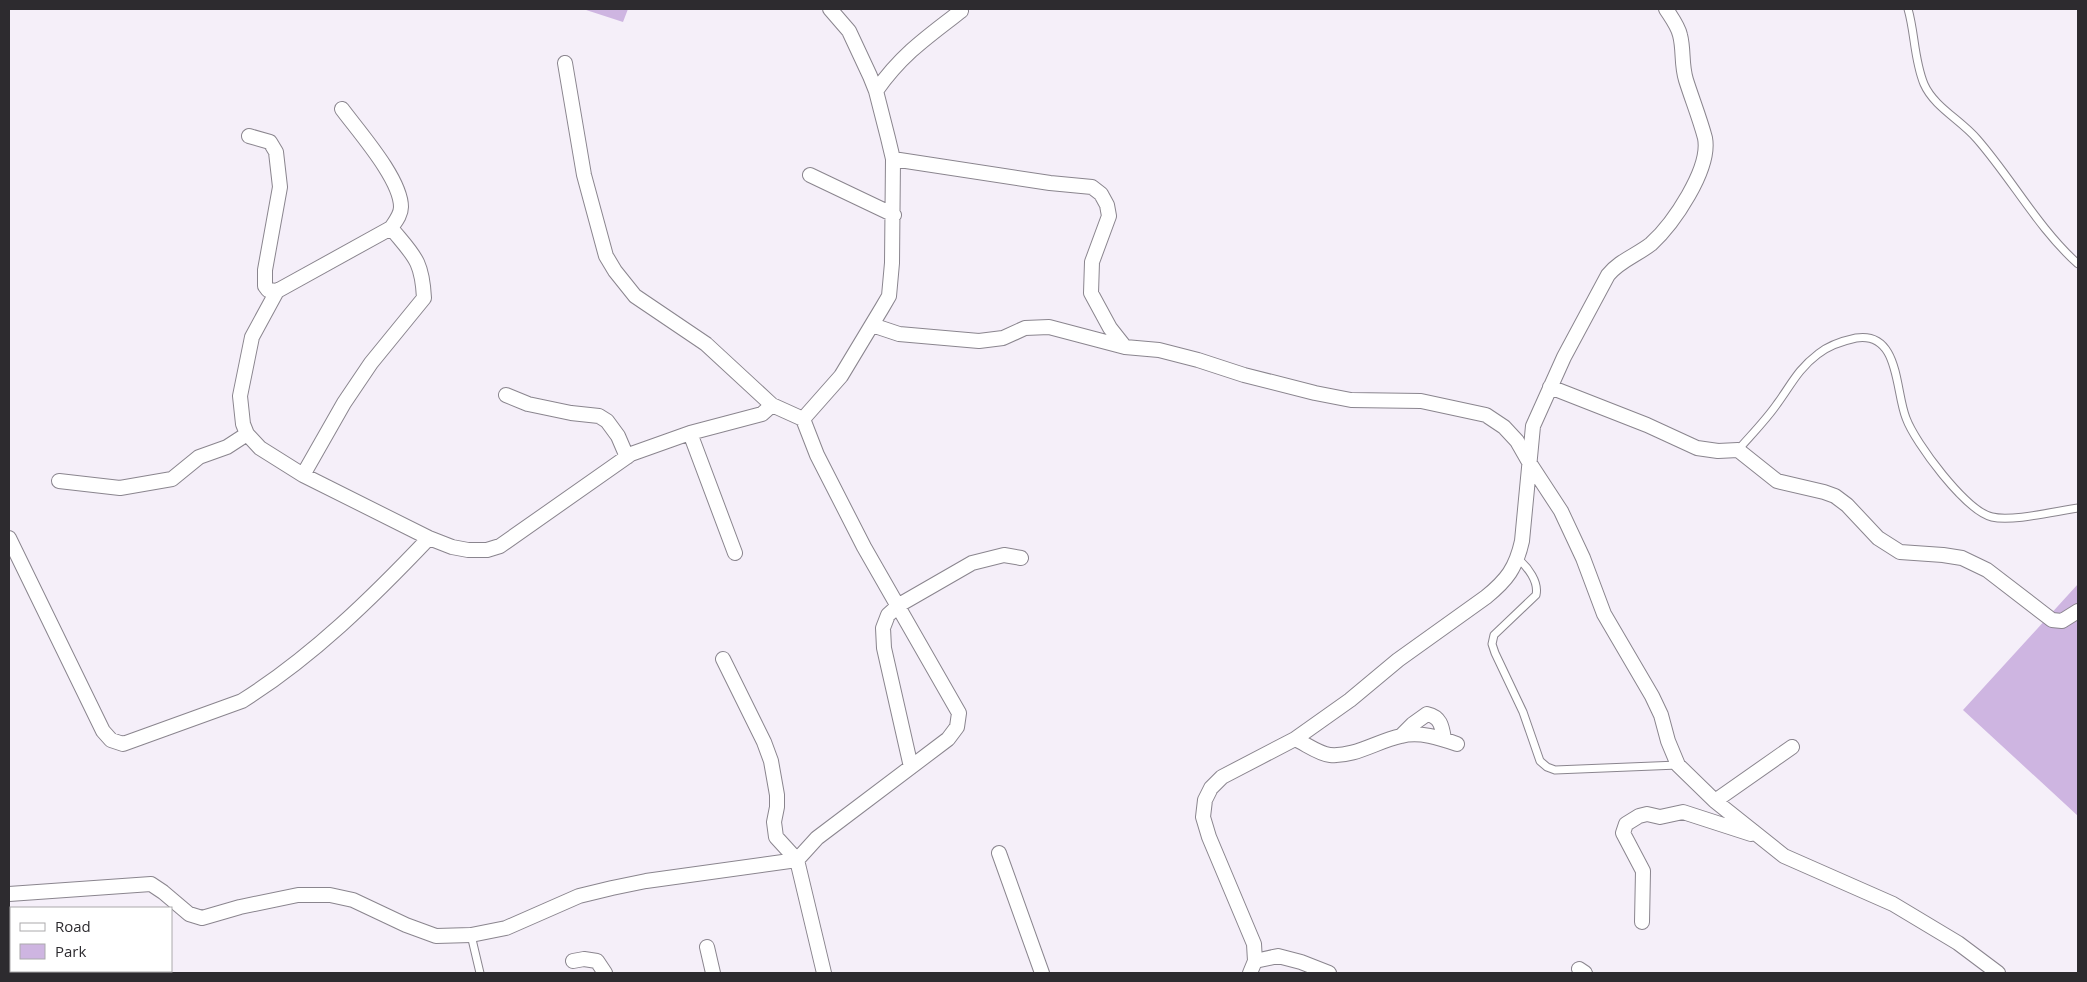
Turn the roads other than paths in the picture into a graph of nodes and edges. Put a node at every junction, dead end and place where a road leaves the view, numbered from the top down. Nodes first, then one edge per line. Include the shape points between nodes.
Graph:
1 (830, 9) edge
2 (1666, 9) edge
3 (1908, 9) edge
4 (961, 11) dead end
5 (565, 63) dead end
6 (876, 90) junction
7 (342, 109) dead end
8 (250, 136) dead end
9 (893, 159) junction
10 (810, 175) dead end
11 (894, 214) junction
12 (391, 228) junction
13 (2078, 264) edge
14 (277, 291) junction
15 (872, 325) junction
16 (1125, 347) junction
17 (1550, 387) junction
18 (506, 395) dead end
19 (772, 405) junction
20 (802, 419) junction
21 (690, 433) junction
22 (247, 434) junction
23 (1738, 450) junction
24 (627, 457) junction
25 (1529, 462) junction
26 (303, 475) junction
27 (59, 481) dead end
28 (2078, 508) edge
29 (9, 538) edge
30 (429, 538) junction
31 (735, 553) dead end
32 (1021, 558) dead end
33 (1518, 559) junction
34 (899, 605) junction
35 (2078, 611) edge
36 (723, 658) dead end
37 (1401, 736) junction
38 (1296, 739) junction
39 (1792, 747) dead end
40 (1678, 765) junction
41 (911, 767) junction
42 (1715, 801) junction
43 (1759, 836) junction
44 (999, 853) dead end
45 (797, 860) junction
46 (9, 894) edge
47 (1642, 922) dead end
48 (471, 934) junction
49 (706, 947) dead end
50 (573, 961) dead end
51 (1253, 967) edge
52 (480, 973) edge
53 (605, 973) edge
54 (713, 973) edge
55 (824, 973) edge
56 (1042, 973) edge
57 (1329, 973) edge
58 (1998, 973) edge

1 - 6 street via 849,31
2 - 17 street via 1680,34 1683,70 1705,139 1700,172 1661,234 1608,275
3 - 13 lane via 1924,85 1975,136 2055,241
4 - 6 street via 912,49
5 - 19 street via 584,175 606,256 615,271 635,296 706,344
6 - 9 street
7 - 12 street via 390,175 398,192 401,208
8 - 14 street via 270,142 276,152 280,187 265,286 268,290
9 - 11 street
9 - 16 street via 1092,187 1101,194 1109,216 1092,262 1090,293
10 - 11 street
11 - 15 street via 888,296
12 - 14 street
12 - 26 street via 419,263 424,298 371,363 326,432
14 - 22 street via 252,337 240,396
15 - 16 street via 899,334 979,341 1003,338 1025,328 1049,327
15 - 20 street via 841,376
16 - 25 street via 1159,350 1244,375 1351,400 1421,401 1486,416 1504,427
17 - 23 street via 1697,448 1718,452
17 - 25 street via 1533,426
18 - 24 street via 528,404 599,416 618,436
19 - 20 street
19 - 21 street via 762,414
20 - 34 street via 864,547
21 - 24 street
21 - 31 street
22 - 26 street via 260,448
22 - 27 street via 227,447 199,457 172,479 120,488
23 - 28 lane via 1778,403 1792,380 1818,354 1834,344 1863,337 1885,347 1892,358 1906,420 1950,482 1978,510 1989,517 2002,519
23 - 35 street via 1777,481 1835,496 1878,538 1900,552 1942,555 1971,562 1987,570 2052,620 2062,621
24 - 30 street via 500,546 468,550
25 - 33 street
25 - 40 street via 1561,510 1604,614 1661,715
26 - 30 street
29 - 30 street via 103,732 122,744 242,701 260,690 342,626
32 - 34 street via 1004,555 972,563
33 - 38 street via 1500,586
33 - 40 lane via 1532,576 1536,595 1494,635 1492,644 1540,761 1555,770
34 - 41 street via 888,615 883,628 884,642
34 - 41 street via 959,714 948,739
36 - 45 street via 771,761 777,795 776,837
37 - 37 street via 1428,714 1438,720 1451,742 1420,734
37 - 38 street via 1343,754 1329,755
38 - 51 street via 1222,777 1205,800 1203,817 1209,837 1254,944
39 - 42 street
40 - 42 street
41 - 45 street via 817,838
42 - 43 street
43 - 47 street via 1683,812 1660,817 1647,814 1631,819 1623,833 1643,871
43 - 58 street via 1784,856 1893,904 1958,943
44 - 56 street
45 - 48 street via 612,888 579,896 506,928
45 - 55 street
46 - 48 street via 150,884 189,914 202,918 298,895 330,895 353,900 436,936
48 - 52 lane
49 - 54 street
50 - 53 street via 597,961
51 - 57 street via 1278,956

